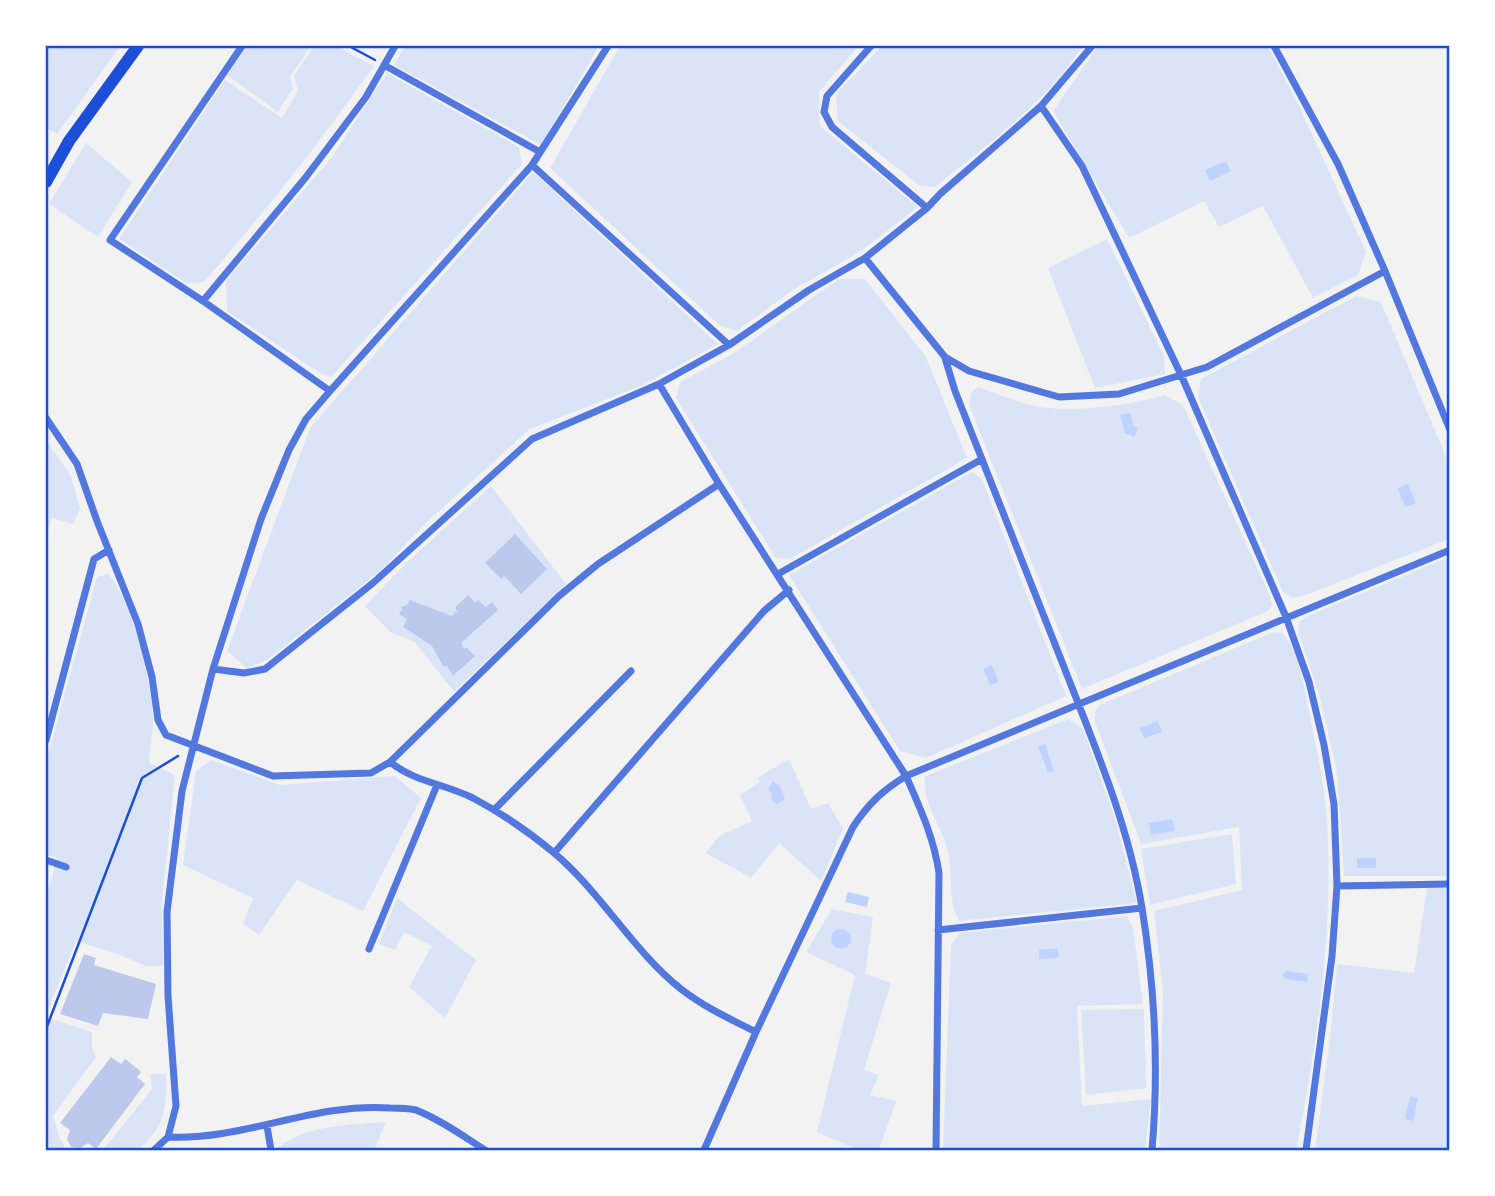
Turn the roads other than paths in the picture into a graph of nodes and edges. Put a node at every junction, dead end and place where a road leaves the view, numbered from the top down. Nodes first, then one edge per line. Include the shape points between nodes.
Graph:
1 (138, 46) edge
2 (242, 46) edge
3 (395, 46) edge
4 (608, 46) edge
5 (871, 46) edge
6 (1092, 46) edge
7 (1274, 46) edge
8 (384, 65) junction
9 (1041, 107) junction
10 (540, 152) junction
11 (532, 165) junction
12 (46, 182) edge
13 (927, 208) junction
14 (865, 258) junction
15 (1385, 271) junction
16 (203, 301) junction
17 (729, 345) junction
18 (944, 357) junction
19 (1182, 377) junction
20 (659, 384) junction
21 (330, 391) junction
22 (46, 418) edge
23 (1450, 430) edge
24 (982, 459) junction
25 (719, 484) junction
26 (108, 550) junction
27 (1450, 550) edge
28 (778, 574) junction
29 (789, 590) junction
30 (1286, 617) junction
31 (213, 669) junction
32 (631, 671) dead end
33 (1078, 704) junction
34 (46, 740) edge
35 (193, 747) junction
36 (390, 762) junction
37 (906, 775) junction
38 (437, 785) junction
39 (494, 810) junction
40 (554, 853) junction
41 (46, 860) edge
42 (66, 867) dead end
43 (1450, 884) edge
44 (1337, 886) junction
45 (1142, 908) junction
46 (938, 930) junction
47 (369, 949) dead end
48 (756, 1032) junction
49 (267, 1126) junction
50 (168, 1137) junction
51 (154, 1150) edge
52 (271, 1150) edge
53 (485, 1150) edge
54 (704, 1150) edge
55 (936, 1150) edge
56 (1152, 1150) edge
57 (1306, 1150) edge

1 - 12 main road via 69,141
2 - 16 street via 110,240
3 - 8 street
4 - 10 street
5 - 13 street via 827,96 824,112 832,127
6 - 9 street
7 - 15 street via 1338,164
8 - 10 street
8 - 16 street via 366,97 306,177
9 - 13 street
9 - 19 street via 1082,166
10 - 11 street
11 - 17 street
11 - 21 street
13 - 14 street
14 - 17 street
14 - 18 street
15 - 19 street
15 - 23 street
16 - 21 street
17 - 20 street
18 - 19 street via 969,372 1059,397 1119,394
18 - 24 street
19 - 30 street
20 - 25 street
20 - 31 street via 532,439 373,583 265,668 244,673
21 - 31 street via 306,419 289,450 261,519
22 - 26 street via 77,464
24 - 28 street
24 - 33 street
25 - 28 street
25 - 36 street via 598,564 559,596
26 - 34 street via 94,559
26 - 35 street via 138,624 158,720 166,735
27 - 30 street
28 - 29 street
29 - 37 street
29 - 40 street via 764,611
30 - 33 street
30 - 44 street via 1309,682 1324,745 1334,804
31 - 35 street
32 - 39 street
33 - 37 street
33 - 45 street via 1109,784
35 - 36 street via 273,776 371,773
35 - 50 street via 182,791 167,912 177,1106
36 - 38 street via 405,774
37 - 46 street via 936,848
37 - 48 street via 867,805 853,827
38 - 39 street
38 - 47 street
39 - 40 street
40 - 48 street via 681,989
41 - 42 street
43 - 44 street
44 - 57 street
45 - 46 street
45 - 56 street via 1155,1020
46 - 55 street
48 - 54 street
49 - 50 street via 196,1138
49 - 52 street
49 - 53 street via 326,1111 414,1109
50 - 51 street

